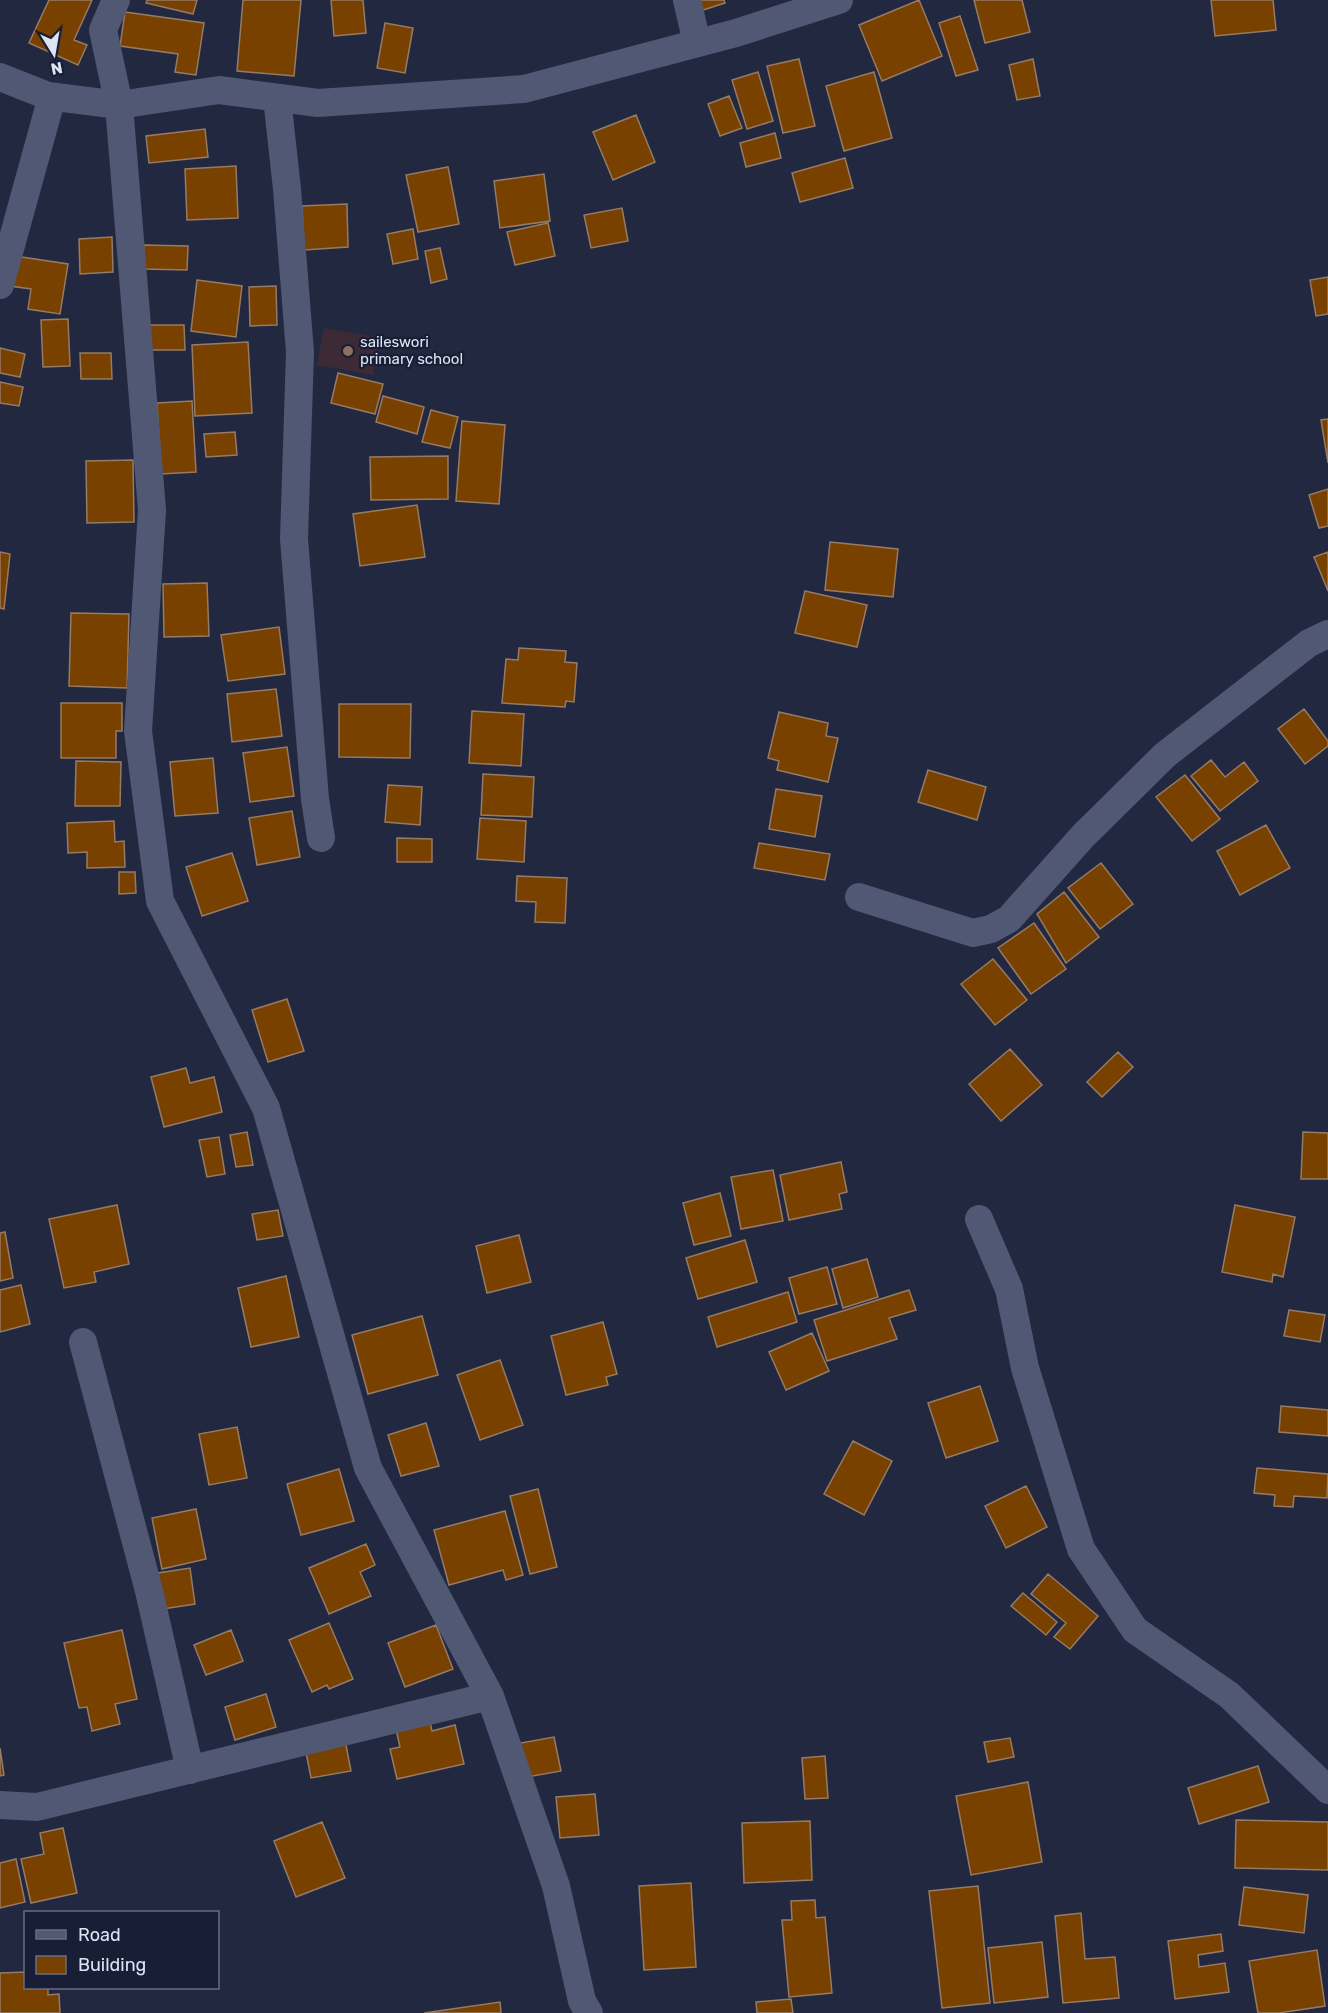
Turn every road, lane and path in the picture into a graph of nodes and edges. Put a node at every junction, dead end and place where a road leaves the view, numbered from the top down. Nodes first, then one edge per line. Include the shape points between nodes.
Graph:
1 (116, 0) edge
2 (687, 0) edge
3 (839, 0) edge
4 (697, 43) junction
5 (0, 77) edge
6 (48, 96) junction
7 (277, 98) junction
8 (119, 105) junction
9 (0, 285) edge
10 (1328, 634) edge
11 (321, 838) dead end
12 (859, 897) dead end
13 (980, 1219) dead end
14 (83, 1342) dead end
15 (490, 1696) junction
16 (190, 1770) junction
17 (1328, 1790) edge
18 (0, 1805) edge
19 (589, 2013) edge

1 - 8 street via 103,30
2 - 4 street
3 - 4 street
4 - 7 street via 524,89 318,103
5 - 6 street
6 - 8 street
6 - 9 street via 50,104
7 - 8 street via 219,90
7 - 11 street via 300,352 294,539
8 - 15 street via 152,510 138,731 160,901 266,1108 368,1468
10 - 12 street via 1309,643 1165,755 1083,836 1010,919 973,933
13 - 17 street via 1009,1289 1025,1368 1081,1549 1135,1630 1229,1695
14 - 16 street via 149,1591
15 - 16 street
15 - 19 street via 556,1886 582,2001
16 - 18 street via 37,1807

